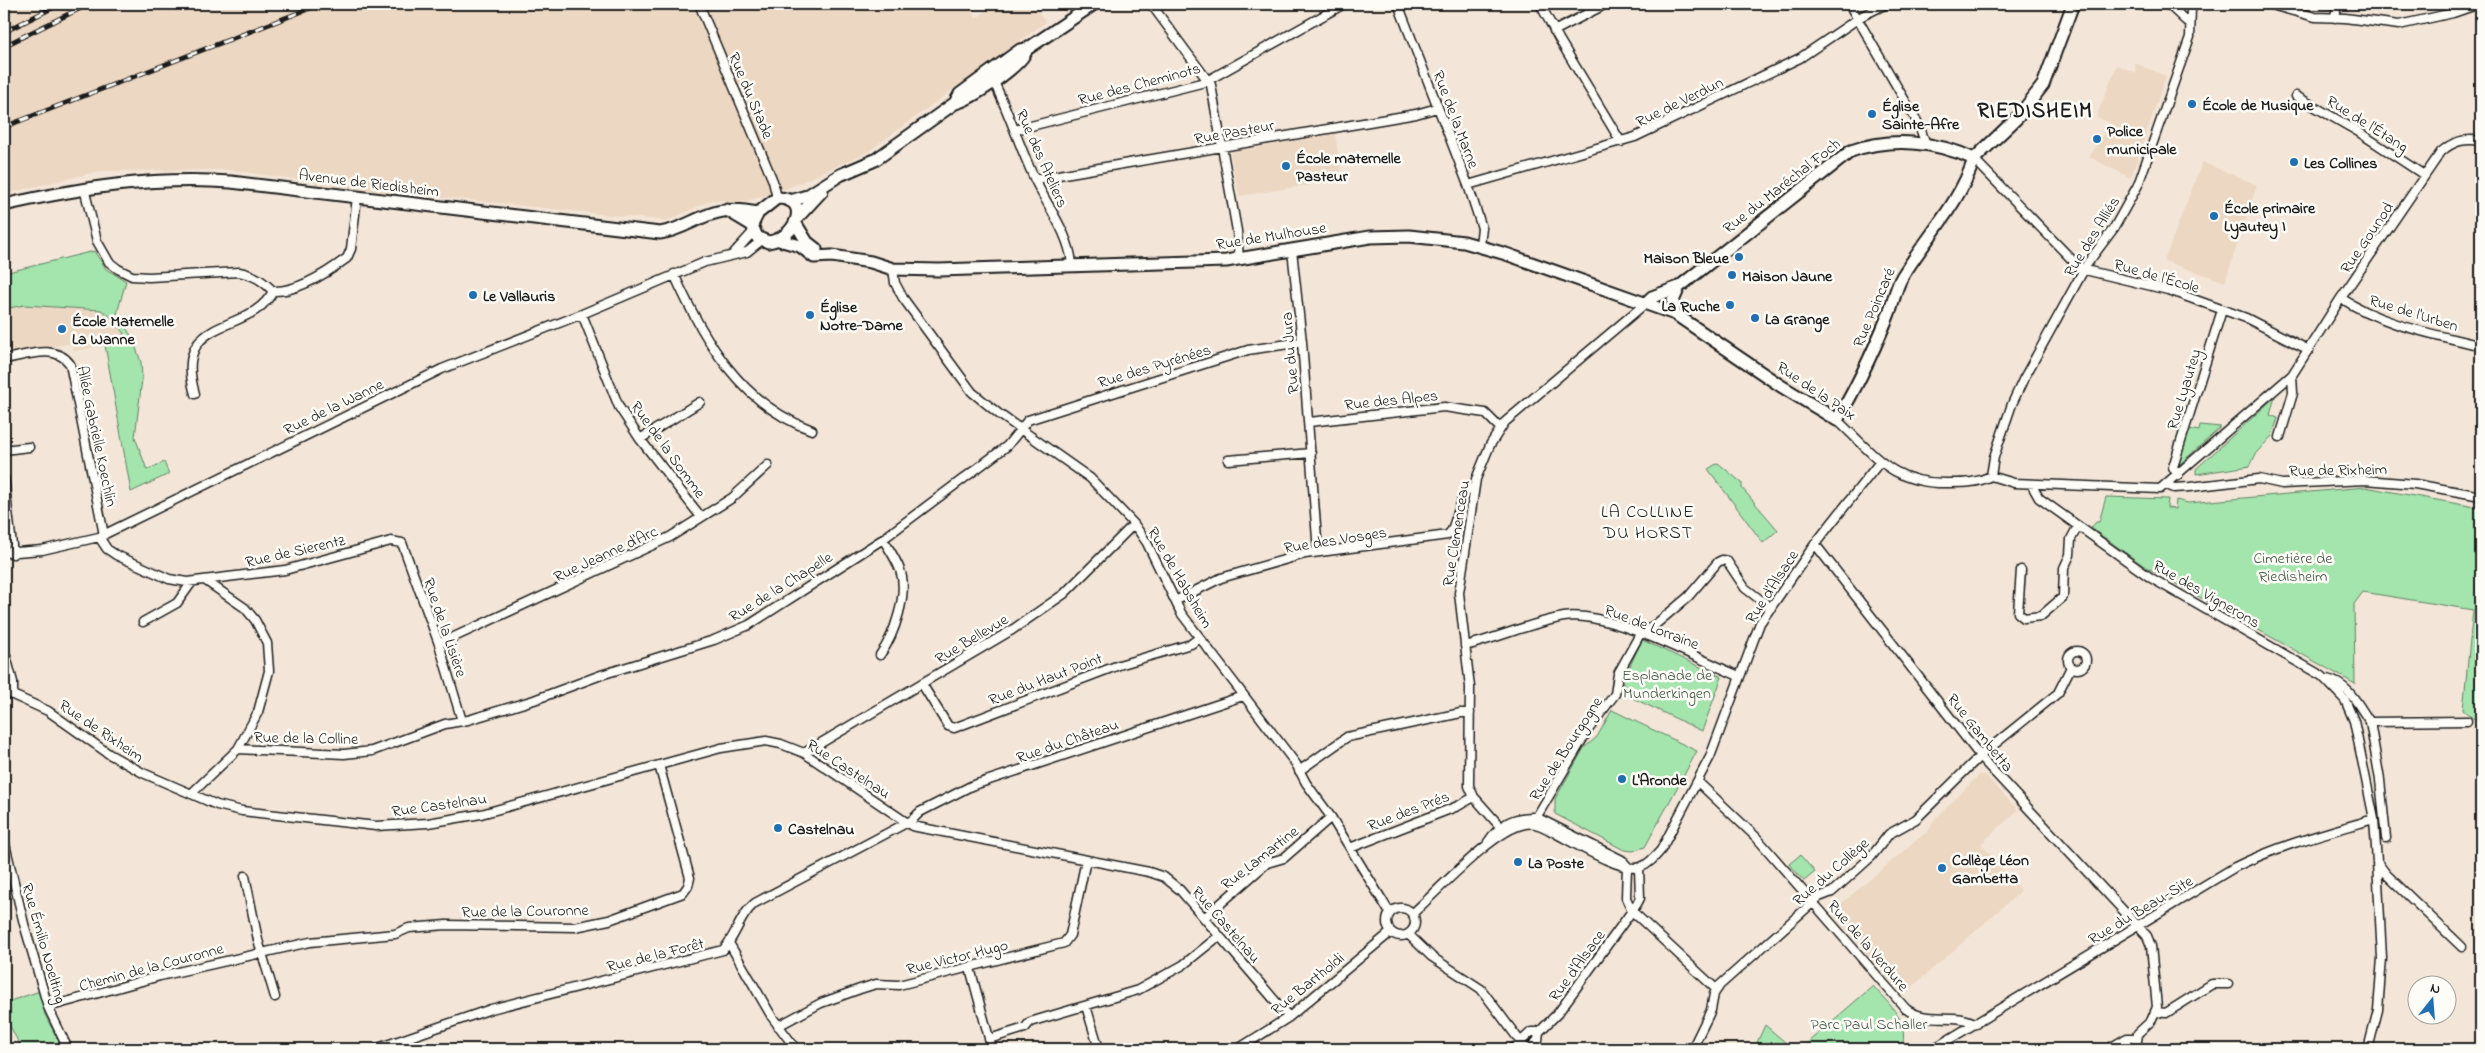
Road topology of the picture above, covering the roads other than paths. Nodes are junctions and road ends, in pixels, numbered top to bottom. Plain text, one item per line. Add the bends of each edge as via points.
1 (699, 4) edge
2 (1094, 4) edge
3 (1151, 4) edge
4 (1344, 4) edge
5 (1398, 4) edge
6 (1540, 4) edge
7 (1606, 4) edge
8 (1849, 4) edge
9 (1886, 4) edge
10 (2073, 4) edge
11 (2168, 4) edge
12 (2268, 4) edge
13 (2337, 4) edge
14 (2479, 4) edge
15 (2190, 5) edge
16 (2335, 18) junction
17 (1858, 19) junction
18 (2190, 22) junction
19 (1554, 31) junction
20 (1027, 49) junction
21 (1001, 65) junction
22 (1208, 80) junction
23 (993, 81) junction
24 (2296, 96) dead end
25 (955, 103) junction
26 (1437, 108) junction
27 (1015, 130) junction
28 (2481, 141) edge
29 (1621, 142) junction
30 (1926, 144) junction
31 (1223, 147) junction
32 (1974, 159) junction
33 (2424, 175) junction
34 (1035, 179) junction
35 (1468, 185) junction
36 (825, 186) junction
37 (84, 188) junction
38 (357, 197) junction
39 (777, 198) junction
40 (790, 201) junction
41 (4, 205) edge
42 (727, 210) junction
43 (758, 212) junction
44 (797, 221) junction
45 (753, 228) junction
46 (762, 240) junction
47 (779, 240) junction
48 (1480, 245) junction
49 (1292, 250) junction
50 (733, 254) junction
51 (832, 256) junction
52 (1240, 260) junction
53 (1072, 266) junction
54 (893, 269) junction
55 (2084, 270) junction
56 (674, 274) junction
57 (1679, 287) junction
58 (273, 291) junction
59 (2341, 298) junction
60 (1646, 303) junction
61 (2222, 310) junction
62 (582, 314) junction
63 (1675, 314) junction
64 (1302, 342) junction
65 (2481, 346) edge
66 (2309, 350) junction
67 (4, 360) edge
68 (2292, 375) junction
69 (195, 394) dead end
70 (700, 402) dead end
71 (1837, 420) junction
72 (1309, 422) junction
73 (1020, 428) junction
74 (1500, 428) junction
75 (812, 430) dead end
76 (2280, 438) dead end
77 (640, 439) junction
78 (29, 447) dead end
79 (4, 450) edge
80 (1311, 453) junction
81 (1228, 460) dead end
82 (1880, 463) junction
83 (768, 466) dead end
84 (1991, 476) junction
85 (2178, 476) junction
86 (4, 477) edge
87 (2031, 484) junction
88 (2167, 484) junction
89 (1474, 487) junction
90 (2481, 496) edge
91 (701, 516) junction
92 (1134, 524) junction
93 (2078, 526) junction
94 (102, 536) junction
95 (883, 539) junction
96 (402, 543) joint
97 (1815, 544) junction
98 (1318, 552) junction
99 (4, 553) edge
100 (14, 554) junction
101 (2021, 570) dead end
102 (206, 581) junction
103 (192, 582) junction
104 (1174, 601) junction
105 (1772, 608) junction
106 (143, 622) dead end
107 (1656, 624) junction
108 (1640, 634) junction
109 (1199, 638) junction
110 (1657, 641) junction
111 (439, 644) junction
112 (1465, 646) junction
113 (4, 649) edge
114 (880, 655) dead end
115 (2071, 667) dead end
116 (1739, 676) junction
117 (2325, 678) junction
118 (922, 684) junction
119 (4, 692) edge
120 (13, 694) junction
121 (1243, 696) junction
122 (1470, 713) junction
123 (462, 721) junction
124 (2467, 721) dead end
125 (2370, 722) junction
126 (238, 749) junction
127 (804, 753) junction
128 (1980, 756) junction
129 (659, 765) junction
130 (1299, 771) junction
131 (1698, 782) junction
132 (191, 794) junction
133 (1474, 797) junction
134 (242, 811) joint
135 (1331, 817) junction
136 (2374, 819) junction
137 (1535, 820) junction
138 (906, 823) junction
139 (1503, 829) junction
140 (2386, 838) dead end
141 (4, 845) edge
142 (1350, 848) junction
143 (1086, 860) junction
144 (2377, 862) junction
145 (1627, 866) junction
146 (1639, 868) junction
147 (245, 876) dead end
148 (1813, 902) junction
149 (1632, 911) junction
150 (1390, 913) junction
151 (1412, 914) junction
152 (1204, 918) junction
153 (2138, 926) junction
154 (1391, 932) junction
155 (1408, 934) junction
156 (1219, 936) junction
157 (729, 943) junction
158 (2462, 947) dead end
159 (261, 952) junction
160 (970, 968) junction
161 (2228, 984) dead end
162 (1716, 989) junction
163 (275, 997) dead end
164 (1086, 1006) junction
165 (48, 1007) junction
166 (2156, 1012) junction
167 (1289, 1017) junction
168 (1976, 1024) junction
169 (778, 1026) junction
170 (1539, 1032) junction
171 (2136, 1038) junction
172 (989, 1039) junction
173 (1520, 1042) junction
174 (68, 1049) edge
175 (375, 1049) edge
176 (796, 1049) edge
177 (992, 1049) edge
178 (1099, 1049) edge
179 (1238, 1049) edge
180 (1513, 1049) edge
181 (1527, 1049) edge
182 (1692, 1049) edge
183 (1933, 1049) edge
184 (2108, 1049) edge
185 (2136, 1049) edge
186 (2368, 1049) edge

1 - 39 street, Rue du Stade
2 - 20 street
3 - 22 street
4 - 22 street, Rue des Cheminots
5 - 26 street, Rue de la Marne
6 - 19 street
7 - 19 street
8 - 17 street
9 - 17 street, Rue de Verdun
10 - 32 street via 2043,85 2018,117
11 - 18 street
12 - 16 street via 2315,17
13 - 16 street
14 - 16 street via 2399,25
15 - 18 street, Rue des Alliés
17 - 29 street, Rue de Verdun via 1800,58
17 - 30 street via 1918,123
18 - 55 street, Rue des Alliés via 2190,37 2138,184 2114,228
19 - 29 street
20 - 21 street via 1020,50
20 - 23 street via 1025,55
21 - 23 street
21 - 25 street via 960,94
22 - 27 street, Rue des Cheminots
22 - 31 street
23 - 25 street via 964,101
23 - 27 street, Rue des Ateliers
24 - 33 street, Rue de l'Étang
25 - 36 street via 875,160 840,175
26 - 31 street, Rue Pasteur
26 - 35 street, Rue de la Marne
27 - 34 street, Rue des Ateliers
28 - 33 street, Rue Gounod via 2470,139 2450,144 2440,152
29 - 35 street, Rue de Verdun
30 - 32 street, Rue du Maréchal Foch
30 - 57 street, Rue du Maréchal Foch via 1877,145 1858,148 1841,156
31 - 34 street, Rue Pasteur
31 - 52 street
32 - 55 street
32 - 71 street, Rue Poincaré via 1968,177 1902,277 1858,383
33 - 59 street, Rue Gounod
34 - 53 street, Rue des Ateliers via 1069,251
35 - 48 street, Rue de la Marne via 1482,228
36 - 40 street
36 - 44 street
37 - 38 street, Avenue de Riedisheim via 115,183 192,180
37 - 41 street, Avenue de Riedisheim
37 - 58 street via 97,241 109,262 118,269 132,276 149,277 239,272 263,280
38 - 42 street, Avenue de Riedisheim via 660,233 678,230 712,213
38 - 58 street via 351,249 346,258 296,288
39 - 40 street
39 - 43 street
40 - 44 street via 796,208
42 - 43 street, Avenue de Riedisheim
42 - 45 street
43 - 45 street
44 - 47 street
44 - 51 street, Rue de Mulhouse via 807,242
45 - 46 street
45 - 50 street
46 - 47 street
46 - 50 street via 747,252
47 - 51 street, Rue de Mulhouse via 800,246 814,257
48 - 49 street, Rue de Mulhouse via 1389,236
48 - 60 street, Rue de Mulhouse
49 - 52 street, Rue de Mulhouse
49 - 64 street, Rue du Jura
50 - 56 street, Rue de la Wanne
51 - 54 street, Rue de Mulhouse
52 - 53 street, Rue de Mulhouse
53 - 54 street, Rue de Mulhouse
54 - 73 street, Rue de Habsheim via 897,289 954,370 982,402
55 - 61 street, Rue de l'École via 2168,290
55 - 84 street, Rue des Alliés via 2012,404
56 - 62 street, Rue de la Wanne
56 - 75 street via 712,349 767,406 790,422
57 - 60 street, Rue du Maréchal Foch via 1652,297
57 - 63 street via 1673,301
58 - 69 street via 269,300 260,307 198,342 190,370
59 - 65 street, Rue de l'Urben via 2355,308 2389,320
59 - 66 street, Rue Gounod
60 - 63 street, Rue de la Paix
60 - 74 street, Rue Clemenceau
61 - 66 street, Rue de l'École via 2246,318
61 - 85 street, Rue Lyautey via 2173,467
62 - 77 street, Rue de la Somme via 620,407
62 - 94 street, Rue de la Wanne via 434,373
63 - 71 street, Rue de la Paix
64 - 72 street, Rue du Jura
64 - 73 street, Rue des Pyrénées via 1239,353 1038,415
66 - 68 street, Rue Gounod
67 - 94 street, Allée Gabrielle Koechlin via 53,352 70,364
68 - 76 street via 2293,392
68 - 85 street, Rue Gounod
70 - 77 street
71 - 82 street, Rue de la Paix
72 - 74 street, Rue des Alpes via 1444,407 1486,413
72 - 80 street, Rue du Jura
73 - 92 street, Rue de Habsheim via 1090,478
73 - 95 street, Rue de la Chapelle via 1000,451
74 - 89 street, Rue Clemenceau via 1486,452
77 - 91 street, Rue de la Somme
78 - 79 street
80 - 81 street
80 - 98 street, Rue du Jura
82 - 84 street, Rue de la Paix via 1928,484 1975,483
82 - 97 street, Rue d'Alsace
83 - 91 street, Rue Jeanne d'Arc via 732,498
84 - 87 street
85 - 88 street, Rue Gounod
86 - 100 street
87 - 88 street via 2160,489
87 - 93 street via 2039,498
88 - 90 street, Rue de Rixheim via 2174,488 2190,487 2259,478 2282,484 2366,480 2415,484
89 - 98 street, Rue des Vosges via 1465,491 1448,535
89 - 112 street, Rue Clemenceau via 1459,593
91 - 111 street, Rue Jeanne d'Arc via 670,538
92 - 104 street, Rue de Habsheim via 1154,556
92 - 118 street, Rue Bellevue via 1064,594 1012,630
93 - 101 street via 2071,539 2070,554 2064,568 2063,597 2041,616 2024,618 2018,613
93 - 117 street, Rue des Vignerons via 2151,578
94 - 100 street, Rue de la Wanne
94 - 103 street, Rue de Sierentz via 107,549 116,555 169,579
95 - 114 street via 902,579 899,614 891,640
95 - 123 street, Rue de la Chapelle via 749,625 714,640
96 - 102 street, Rue de Sierentz via 391,541 285,570
96 - 111 street, Rue de la Lisière
97 - 105 street, Rue d'Alsace
97 - 128 street, Rue Gambetta
98 - 104 street, Rue des Vosges via 1221,578
99 - 100 street, Rue de la Wanne
102 - 103 street, Rue de Sierentz
102 - 126 street via 250,613 267,643 269,671 265,692 252,726
103 - 106 street via 177,603
104 - 109 street, Rue de Habsheim
105 - 107 street, Rue de Bourgogne via 1745,588 1732,564 1722,560 1688,597
105 - 116 street, Rue d'Alsace via 1755,633
107 - 108 street, Rue de Bourgogne
107 - 110 street
108 - 110 street, Rue de Lorraine
108 - 112 street, Rue de Lorraine via 1596,618 1563,618
108 - 137 street, Rue de Bourgogne via 1618,674 1615,694 1588,730
109 - 118 street, Rue du Haut Point via 1191,644 1114,667 954,728 948,726
109 - 121 street, Rue de Habsheim
110 - 116 street, Rue de Lorraine
111 - 123 street, Rue de la Lisière
112 - 122 street, Rue Clemenceau
113 - 120 street
115 - 128 street, Rue du Collège via 2058,693
116 - 131 street, Rue d'Alsace
117 - 125 street, Rue des Vignerons via 2342,684
117 - 136 street, Rue des Vignerons via 2346,700 2354,721
118 - 127 street, Rue Bellevue
119 - 120 street, Rue de Rixheim
120 - 132 street, Rue de Rixheim via 48,710 123,763
121 - 130 street, Rue de Habsheim
121 - 138 street, Rue du Château via 971,786 920,812
122 - 130 street via 1347,737
122 - 133 street, Rue Clemenceau via 1468,774
123 - 126 street, Rue de la Colline via 445,724 372,751 344,754
124 - 125 street
125 - 140 street, Rue des Vignerons
126 - 132 street, Rue de la Colline
127 - 129 street, Rue Castelnau via 766,741 722,748
127 - 138 street, Rue Castelnau
128 - 148 street, Rue du Collège via 1916,819 1889,834 1871,856 1832,892
128 - 153 street, Rue Gambetta
129 - 134 street, Rue Castelnau via 481,814 428,823 376,826
129 - 159 street, Rue de la Couronne via 690,878 683,893 592,925 409,928 395,934 310,942
130 - 135 street, Rue de Habsheim
131 - 146 street, Rue d'Alsace via 1661,850 1654,859
131 - 148 street, Rue de la Verdure via 1756,837
132 - 134 street, Rue de Rixheim
133 - 139 street, Rue Clemenceau
133 - 142 street, Rue des Prés
135 - 142 street, Rue de Habsheim
135 - 152 street, Rue Lamartine via 1284,858 1267,864
136 - 144 street, Rue des Vignerons
136 - 153 street, Rue du Beau-Site via 2265,853 2235,867
137 - 139 street via 1515,819
137 - 145 street via 1622,860
138 - 143 street, Rue Castelnau via 920,829
138 - 157 street via 755,902 742,915
139 - 151 street
141 - 165 street, Rue Émilio Noelting
142 - 150 street, Rue de Habsheim
143 - 152 street, Rue Castelnau via 1164,877
143 - 160 street, Rue Victor Hugo via 1070,935 1064,943
144 - 158 street
144 - 186 street, Rue des Vignerons via 2382,958 2378,1010
145 - 146 street
145 - 149 street via 1626,898
146 - 149 street, Rue d'Alsace via 1640,898
147 - 159 street
148 - 162 street, Rue du Collège
148 - 168 street, Rue de la Verdure via 1912,1013 1927,1018 1968,1019
149 - 162 street
149 - 170 street, Rue d'Alsace via 1558,1013
150 - 151 street via 1403,908
150 - 154 street via 1387,924
151 - 155 street via 1414,927
152 - 156 street, Rue Castelnau
153 - 166 street, Rue Gambetta via 2147,936 2150,946
153 - 168 street, Rue du Beau-Site
154 - 155 street via 1399,936
154 - 167 street, Rue Bartholdi
155 - 173 street via 1432,957 1481,989
156 - 164 street via 1184,965 1157,981
156 - 167 street, Rue Castelnau
157 - 169 street
157 - 175 street, Rue de la Forêt via 715,953 491,1009
159 - 163 street
159 - 165 street, Chemin de la Couronne
160 - 169 street, Rue Victor Hugo via 899,985 876,984 821,1003
160 - 172 street
161 - 166 street via 2212,984 2166,1013
162 - 182 street via 1711,1010
164 - 172 street via 1030,1022 1025,1028
164 - 178 street
165 - 174 street, Rue Émilio Noelting
166 - 171 street via 2151,1021 2140,1028
167 - 179 street, Rue Bartholdi
168 - 183 street, Rue du Beau-Site
169 - 176 street
170 - 173 street, Rue d'Alsace via 1531,1032
170 - 181 street, Rue d'Alsace via 1538,1040
171 - 184 street via 2127,1038
171 - 185 street
172 - 177 street
173 - 180 street, Rue d'Alsace
173 - 181 street

